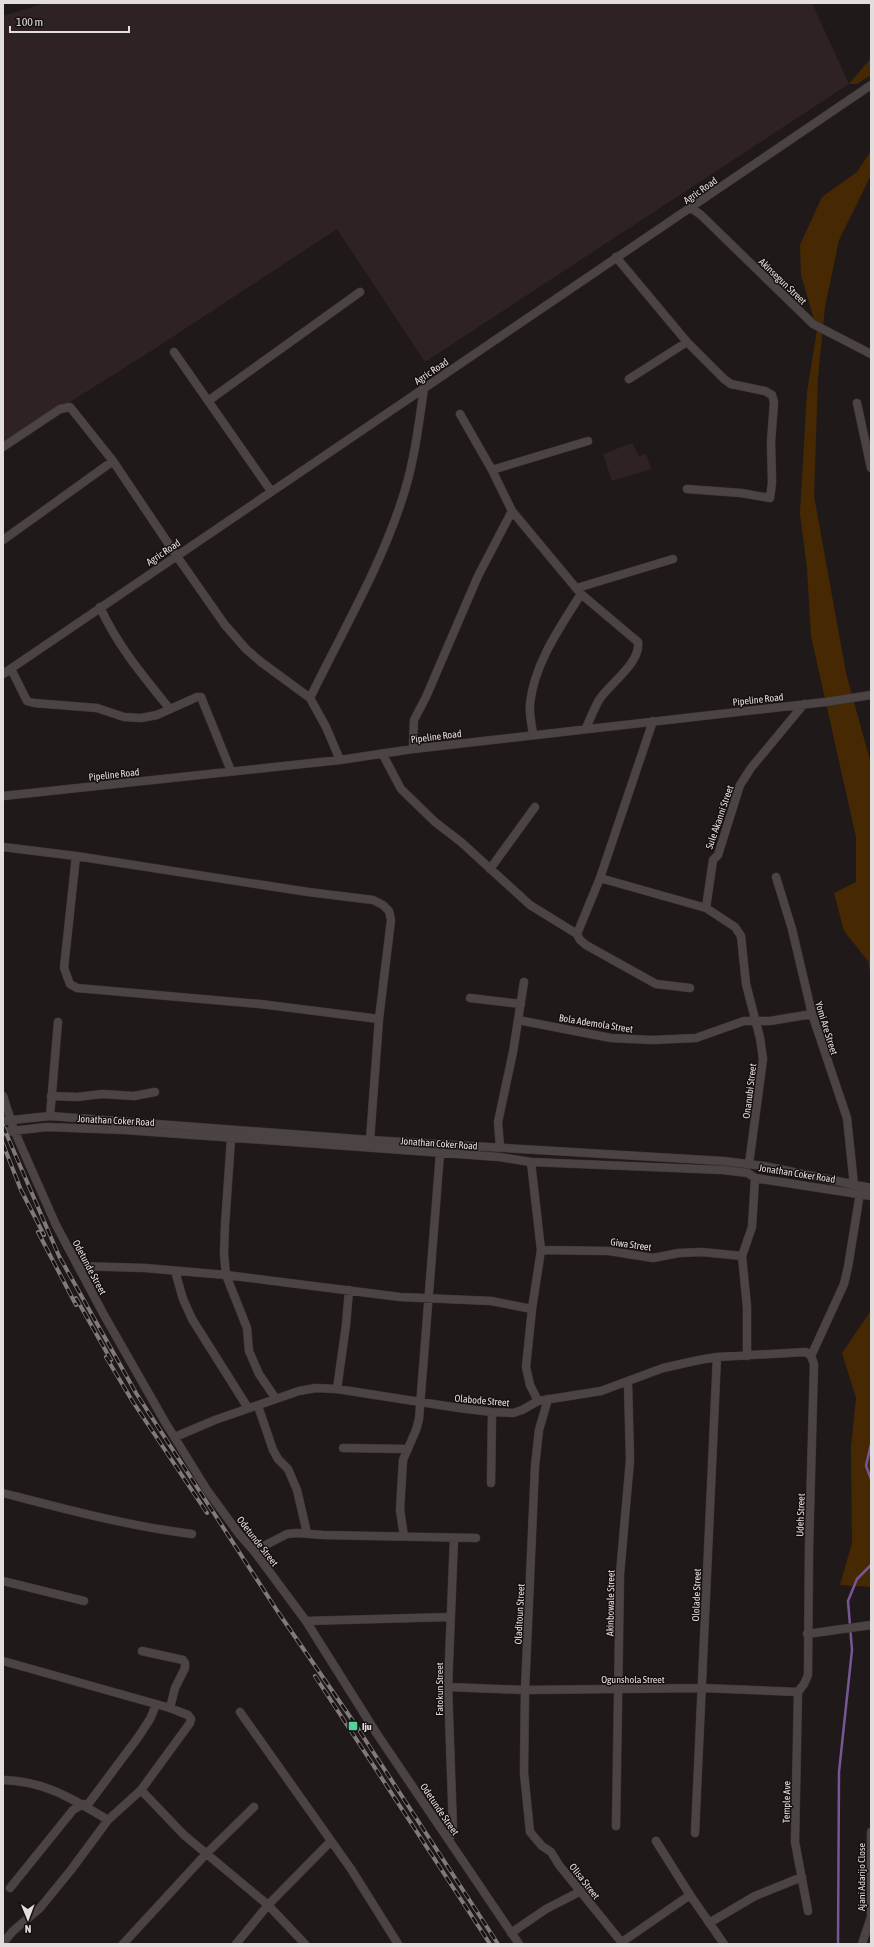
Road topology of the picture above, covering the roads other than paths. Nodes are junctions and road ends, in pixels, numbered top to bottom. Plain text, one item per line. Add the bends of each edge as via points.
1 (871, 85) edge
2 (691, 208) junction
3 (616, 257) junction
4 (360, 292) dead end
5 (687, 342) junction
6 (174, 352) dead end
7 (871, 354) edge
8 (629, 379) dead end
9 (424, 388) junction
10 (208, 401) junction
11 (857, 403) dead end
12 (460, 414) dead end
13 (588, 441) dead end
14 (3, 447) edge
15 (114, 461) junction
16 (871, 468) edge
17 (492, 470) junction
18 (687, 489) dead end
19 (271, 492) junction
20 (512, 511) junction
21 (3, 540) edge
22 (176, 555) junction
23 (673, 559) dead end
24 (579, 591) junction
25 (100, 607) junction
26 (11, 669) junction
27 (3, 674) edge
28 (871, 695) edge
29 (310, 698) junction
30 (804, 704) junction
31 (169, 708) junction
32 (653, 721) junction
33 (586, 728) junction
34 (533, 735) junction
35 (413, 748) junction
36 (382, 755) junction
37 (340, 760) junction
38 (231, 771) junction
39 (3, 796) edge
40 (535, 806) dead end
41 (3, 847) edge
42 (76, 856) junction
43 (490, 869) junction
44 (776, 877) dead end
45 (600, 878) junction
46 (706, 908) junction
47 (577, 934) junction
48 (524, 982) dead end
49 (690, 988) dead end
50 (470, 998) dead end
51 (520, 1004) junction
52 (812, 1014) junction
53 (379, 1019) junction
54 (518, 1020) junction
55 (755, 1021) junction
56 (58, 1022) dead end
57 (156, 1092) dead end
58 (3, 1096) edge
59 (52, 1096) junction
60 (50, 1116) junction
61 (12, 1119) junction
62 (3, 1121) edge
63 (14, 1130) junction
64 (3, 1132) edge
65 (232, 1138) junction
66 (370, 1140) junction
67 (500, 1147) junction
68 (440, 1153) junction
69 (531, 1162) junction
70 (749, 1164) junction
71 (755, 1178) junction
72 (854, 1185) junction
73 (871, 1188) edge
74 (860, 1193) junction
75 (871, 1196) edge
76 (541, 1250) junction
77 (742, 1256) junction
78 (78, 1266) junction
79 (175, 1271) junction
80 (226, 1275) junction
81 (349, 1290) junction
82 (429, 1298) junction
83 (532, 1309) junction
84 (747, 1356) junction
85 (811, 1356) junction
86 (717, 1357) junction
87 (628, 1382) junction
88 (337, 1389) junction
89 (276, 1399) junction
90 (548, 1399) junction
91 (538, 1401) junction
92 (420, 1403) junction
93 (258, 1406) junction
94 (248, 1408) junction
95 (492, 1412) junction
96 (175, 1438) junction
97 (343, 1448) dead end
98 (408, 1449) junction
99 (491, 1483) dead end
100 (3, 1493) edge
101 (307, 1533) junction
102 (192, 1534) dead end
103 (404, 1536) junction
104 (454, 1538) junction
105 (476, 1538) dead end
106 (254, 1550) junction
107 (3, 1581) edge
108 (84, 1601) dead end
109 (450, 1617) junction
110 (306, 1622) junction
111 (871, 1625) edge
112 (807, 1634) junction
113 (142, 1651) dead end
114 (3, 1661) edge
115 (448, 1688) junction
116 (619, 1688) junction
117 (702, 1688) junction
118 (525, 1690) junction
119 (798, 1692) junction
120 (156, 1704) junction
121 (170, 1708) junction
122 (240, 1712) dead end
123 (3, 1780) edge
124 (141, 1790) junction
125 (85, 1806) junction
126 (254, 1807) dead end
127 (108, 1820) junction
128 (616, 1826) dead end
129 (530, 1832) joint
130 (871, 1832) edge
131 (695, 1833) dead end
132 (449, 1840) junction
133 (331, 1841) junction
134 (656, 1841) dead end
135 (206, 1854) junction
136 (802, 1877) junction
137 (10, 1888) dead end
138 (581, 1891) junction
139 (690, 1895) junction
140 (268, 1905) junction
141 (808, 1911) dead end
142 (709, 1923) junction
143 (870, 1924) edge
144 (511, 1932) junction
145 (3, 1943) edge
146 (622, 1943) edge
147 (123, 1944) edge
148 (236, 1944) edge
149 (305, 1944) edge
150 (398, 1944) edge
151 (520, 1944) edge
152 (724, 1944) edge
153 (862, 1944) edge

1 - 2 street, Agric Road
2 - 3 street, Agric Road
2 - 7 street, Akinsegun Street via 813,324
3 - 5 street
3 - 9 street, Agric Road
4 - 10 street
5 - 8 street
5 - 18 street via 731,384 765,391 772,395 774,402 770,498
6 - 10 street
9 - 19 street, Agric Road
9 - 29 street via 409,475 392,529 362,597
10 - 19 street
11 - 16 street
12 - 17 street
13 - 17 street
14 - 15 street via 65,407 70,408
15 - 21 street
15 - 22 street
17 - 20 street
19 - 22 street, Agric Road
20 - 24 street
20 - 35 street via 478,576 426,698 414,720
22 - 25 street, Agric Road
22 - 29 street via 225,625 246,649
23 - 24 street
24 - 33 street via 638,642 639,648 621,677 598,701
24 - 34 street via 534,681 530,706
25 - 26 street, Agric Road
25 - 31 street via 127,655
26 - 27 street, Agric Road
26 - 31 street via 27,701 34,703 97,708 124,717 141,718
28 - 30 street, Pipeline Road
29 - 37 street
30 - 32 street, Pipeline Road
30 - 46 street, Sule Akanni Street via 740,785 718,855 713,860
31 - 38 street via 201,697
32 - 33 street, Pipeline Road
32 - 45 street
33 - 34 street, Pipeline Road
34 - 35 street, Pipeline Road
35 - 36 street, Pipeline Road
36 - 37 street, Pipeline Road
36 - 43 street via 401,789
37 - 38 street, Pipeline Road
38 - 39 street, Pipeline Road
40 - 43 street
41 - 42 street
42 - 53 street via 373,900 384,905 391,920
42 - 53 street via 64,968 70,984 77,988 260,1004
43 - 47 street via 538,912
44 - 52 street, Yomi Are Street via 792,929
45 - 46 street, Onanubi Street
45 - 47 street
46 - 55 street, Onanubi Street via 735,927 741,936 746,984
47 - 49 street via 586,945 656,984
48 - 51 street
50 - 51 street
51 - 54 street
52 - 55 street, Bola Ademola Street
52 - 72 street, Yomi Are Street via 847,1118
53 - 66 street
54 - 55 street, Bola Ademola Street via 611,1038 652,1040 696,1038 744,1021
54 - 67 street via 498,1122
55 - 70 street, Onanubi Street via 763,1059
56 - 59 street
57 - 59 street via 134,1096
58 - 61 street, Odetunde Street
59 - 60 street
60 - 61 street, Jonathan Coker Road
60 - 66 street, Jonathan Coker Road
61 - 62 street, Jonathan Coker Road
61 - 63 street, Odetunde Street
63 - 64 street, Jonathan Coker Road
63 - 65 street, Jonathan Coker Road via 47,1127
63 - 78 street, Odetunde Street via 40,1191
65 - 68 street, Jonathan Coker Road
65 - 80 street via 225,1225
66 - 67 street, Jonathan Coker Road
67 - 70 street, Jonathan Coker Road
68 - 69 street, Jonathan Coker Road
68 - 82 street
69 - 71 street, Jonathan Coker Road via 723,1170 748,1173
69 - 76 street
70 - 72 street, Jonathan Coker Road
71 - 74 street, Jonathan Coker Road
71 - 77 street via 752,1228
72 - 73 street, Jonathan Coker Road
74 - 75 street, Jonathan Coker Road
74 - 85 street via 844,1284
76 - 77 street, Giwa Street via 609,1251 653,1258 702,1252
76 - 83 street
77 - 84 street via 747,1307
78 - 79 street
78 - 96 street, Odetunde Street
79 - 80 street
79 - 94 street via 192,1319
80 - 81 street
80 - 89 street via 247,1328 249,1351 259,1374
81 - 82 street
81 - 88 street
82 - 83 street via 490,1301
82 - 92 street
83 - 91 street via 526,1366 530,1385
84 - 85 street, Olabode Street via 806,1352
84 - 86 street, Olabode Street
85 - 112 street, Udeh Street via 814,1364
86 - 87 street, Olabode Street via 663,1368
86 - 117 street, Ololade Street
87 - 90 street, Olabode Street via 601,1391
87 - 116 street, Akinbowale Street via 630,1460 620,1574
88 - 89 street, Olabode Street via 316,1388
88 - 92 street, Olabode Street
89 - 93 street, Olabode Street
90 - 91 street, Olabode Street
90 - 118 street, Oladitoun Street via 539,1430 535,1466
91 - 95 street, Olabode Street via 522,1410
92 - 95 street, Olabode Street
92 - 98 street via 416,1430
93 - 94 street, Olabode Street
93 - 101 street via 273,1450 288,1469 297,1490
94 - 96 street, Olabode Street
95 - 99 street
96 - 106 street, Odetunde Street via 207,1490
97 - 98 street
98 - 103 street via 403,1460 400,1510
100 - 102 street via 81,1513
101 - 103 street
101 - 106 street via 287,1534
103 - 104 street
104 - 105 street
104 - 109 street, Fatokun Street
106 - 110 street, Odetunde Street
107 - 108 street
109 - 110 street
109 - 115 street, Fatokun Street
110 - 132 street, Odetunde Street via 377,1734
111 - 112 street
112 - 119 street, Udeh Street via 808,1675
113 - 121 street via 183,1660 185,1663
114 - 120 street
115 - 118 street, Ogunshola Street
115 - 132 street, Fatokun Street via 453,1829
116 - 117 street, Ogunshola Street
116 - 118 street, Ogunshola Street
116 - 128 street, Akinbowale Street
117 - 119 street, Ogunshola Street
117 - 131 street, Ololade Street
118 - 129 street, Oladitoun Street via 524,1773
119 - 136 street, Temple Ave via 795,1842
120 - 121 street
120 - 125 street via 138,1736
121 - 124 street via 188,1715 190,1723
122 - 133 street
123 - 125 street via 43,1785
124 - 127 street
124 - 135 street
125 - 127 street
125 - 137 street via 73,1810
126 - 135 street
127 - 145 street via 40,1908
129 - 138 street, Olisa Street via 542,1846 552,1852 559,1865
130 - 143 street, Ajani Adarijo Close
132 - 144 street, Odetunde Street
133 - 140 street
133 - 150 street
134 - 139 street
135 - 140 street
135 - 147 street
136 - 141 street, Temple Ave
136 - 142 street via 755,1896
138 - 144 street via 546,1909
138 - 146 street, Olisa Street
139 - 142 street
139 - 146 street
140 - 148 street
140 - 149 street
142 - 152 street
143 - 153 street, Ajani Adarijo Close
144 - 151 street, Odetunde Street

